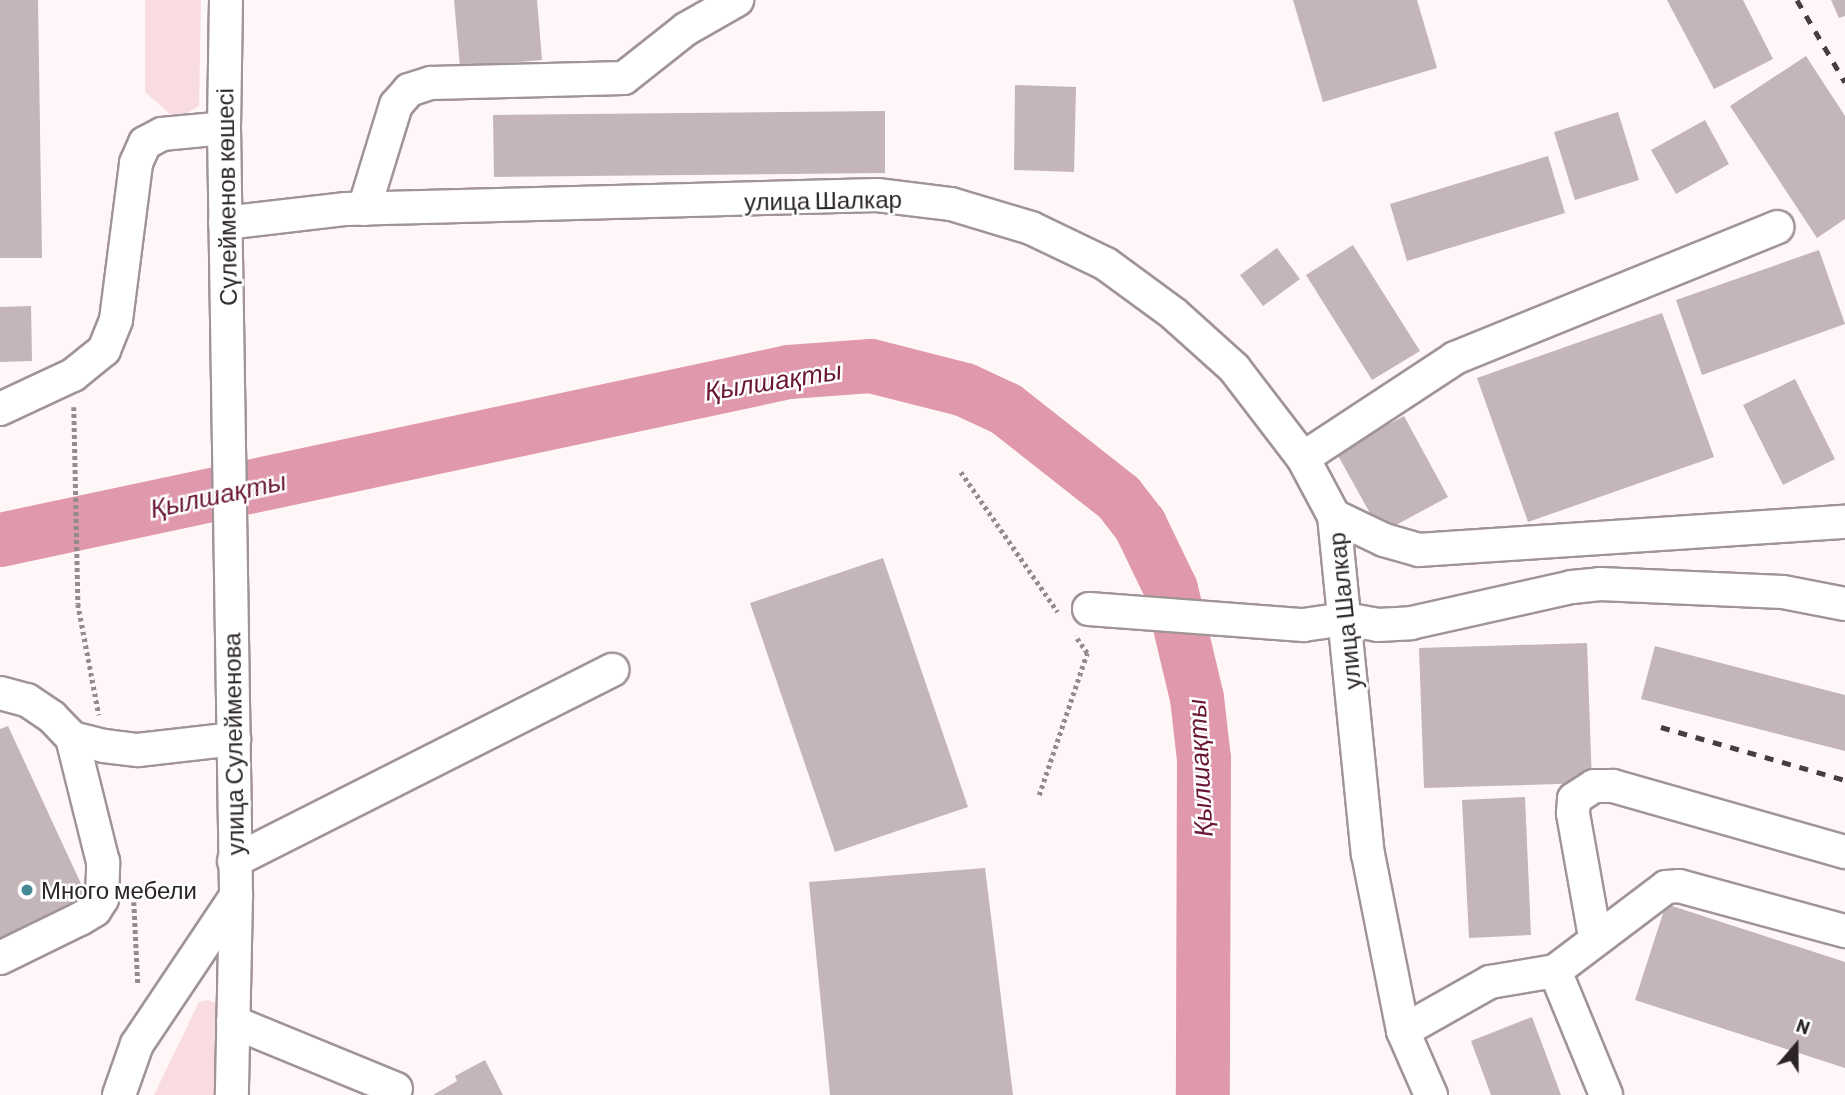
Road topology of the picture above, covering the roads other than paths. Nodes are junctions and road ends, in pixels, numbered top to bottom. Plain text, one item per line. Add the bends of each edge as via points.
1 (226, 0) edge
2 (737, 0) edge
3 (224, 128) junction
4 (364, 209) junction
5 (225, 223) junction
6 (1777, 227) dead end
7 (228, 394) joint
8 (0, 409) edge
9 (1303, 458) junction
10 (1334, 516) junction
11 (1845, 522) edge
12 (1845, 604) edge
13 (1073, 617) road end
14 (1345, 619) junction
15 (612, 670) dead end
16 (0, 693) edge
17 (72, 738) junction
18 (234, 739) junction
19 (1845, 852) edge
20 (234, 861) junction
21 (236, 897) junction
22 (1845, 932) edge
23 (1595, 937) junction
24 (0, 958) edge
25 (1555, 971) junction
26 (233, 1022) junction
27 (1403, 1031) junction
28 (396, 1089) dead end
29 (119, 1095) edge
30 (232, 1095) edge
31 (1431, 1095) edge
32 (1606, 1095) edge

1 - 3 street, Сүлейменов көшесі
2 - 4 street via 686,29 624,78 431,83 409,90 396,104
3 - 5 street, Сүлейменов көшесі
3 - 8 street via 162,134 145,143 136,163 116,320 104,350 73,375
4 - 5 street, улица Шалкар
4 - 9 street, улица Шалкар via 877,195 951,204 1031,229 1106,264 1174,314 1234,368
5 - 7 street, Сүлейменов көшесі
6 - 9 street via 1455,358
7 - 18 street, улица Сулейменова
9 - 10 street, улица Шалкар
10 - 11 street via 1384,540 1419,550
10 - 14 street, улица Шалкар
12 - 14 street via 1783,592 1600,584 1411,623 1378,625
13 - 14 street via 1303,625
14 - 27 street, улица Шалкар via 1368,853
15 - 20 street
16 - 17 street via 27,700
17 - 18 street via 138,750
17 - 24 street via 103,862 102,899 95,911
18 - 20 street, улица Сулейменова
19 - 23 street via 1613,786 1594,786 1574,799 1573,813
20 - 21 street, улица Сулейменова
21 - 26 street, улица Сулейменова
21 - 29 street via 137,1044
22 - 23 street via 1679,886 1654,892
23 - 25 street
25 - 27 street via 1490,982
25 - 32 street
26 - 28 street
26 - 30 street, улица Сулейменова
27 - 31 street, улица Шалкар

